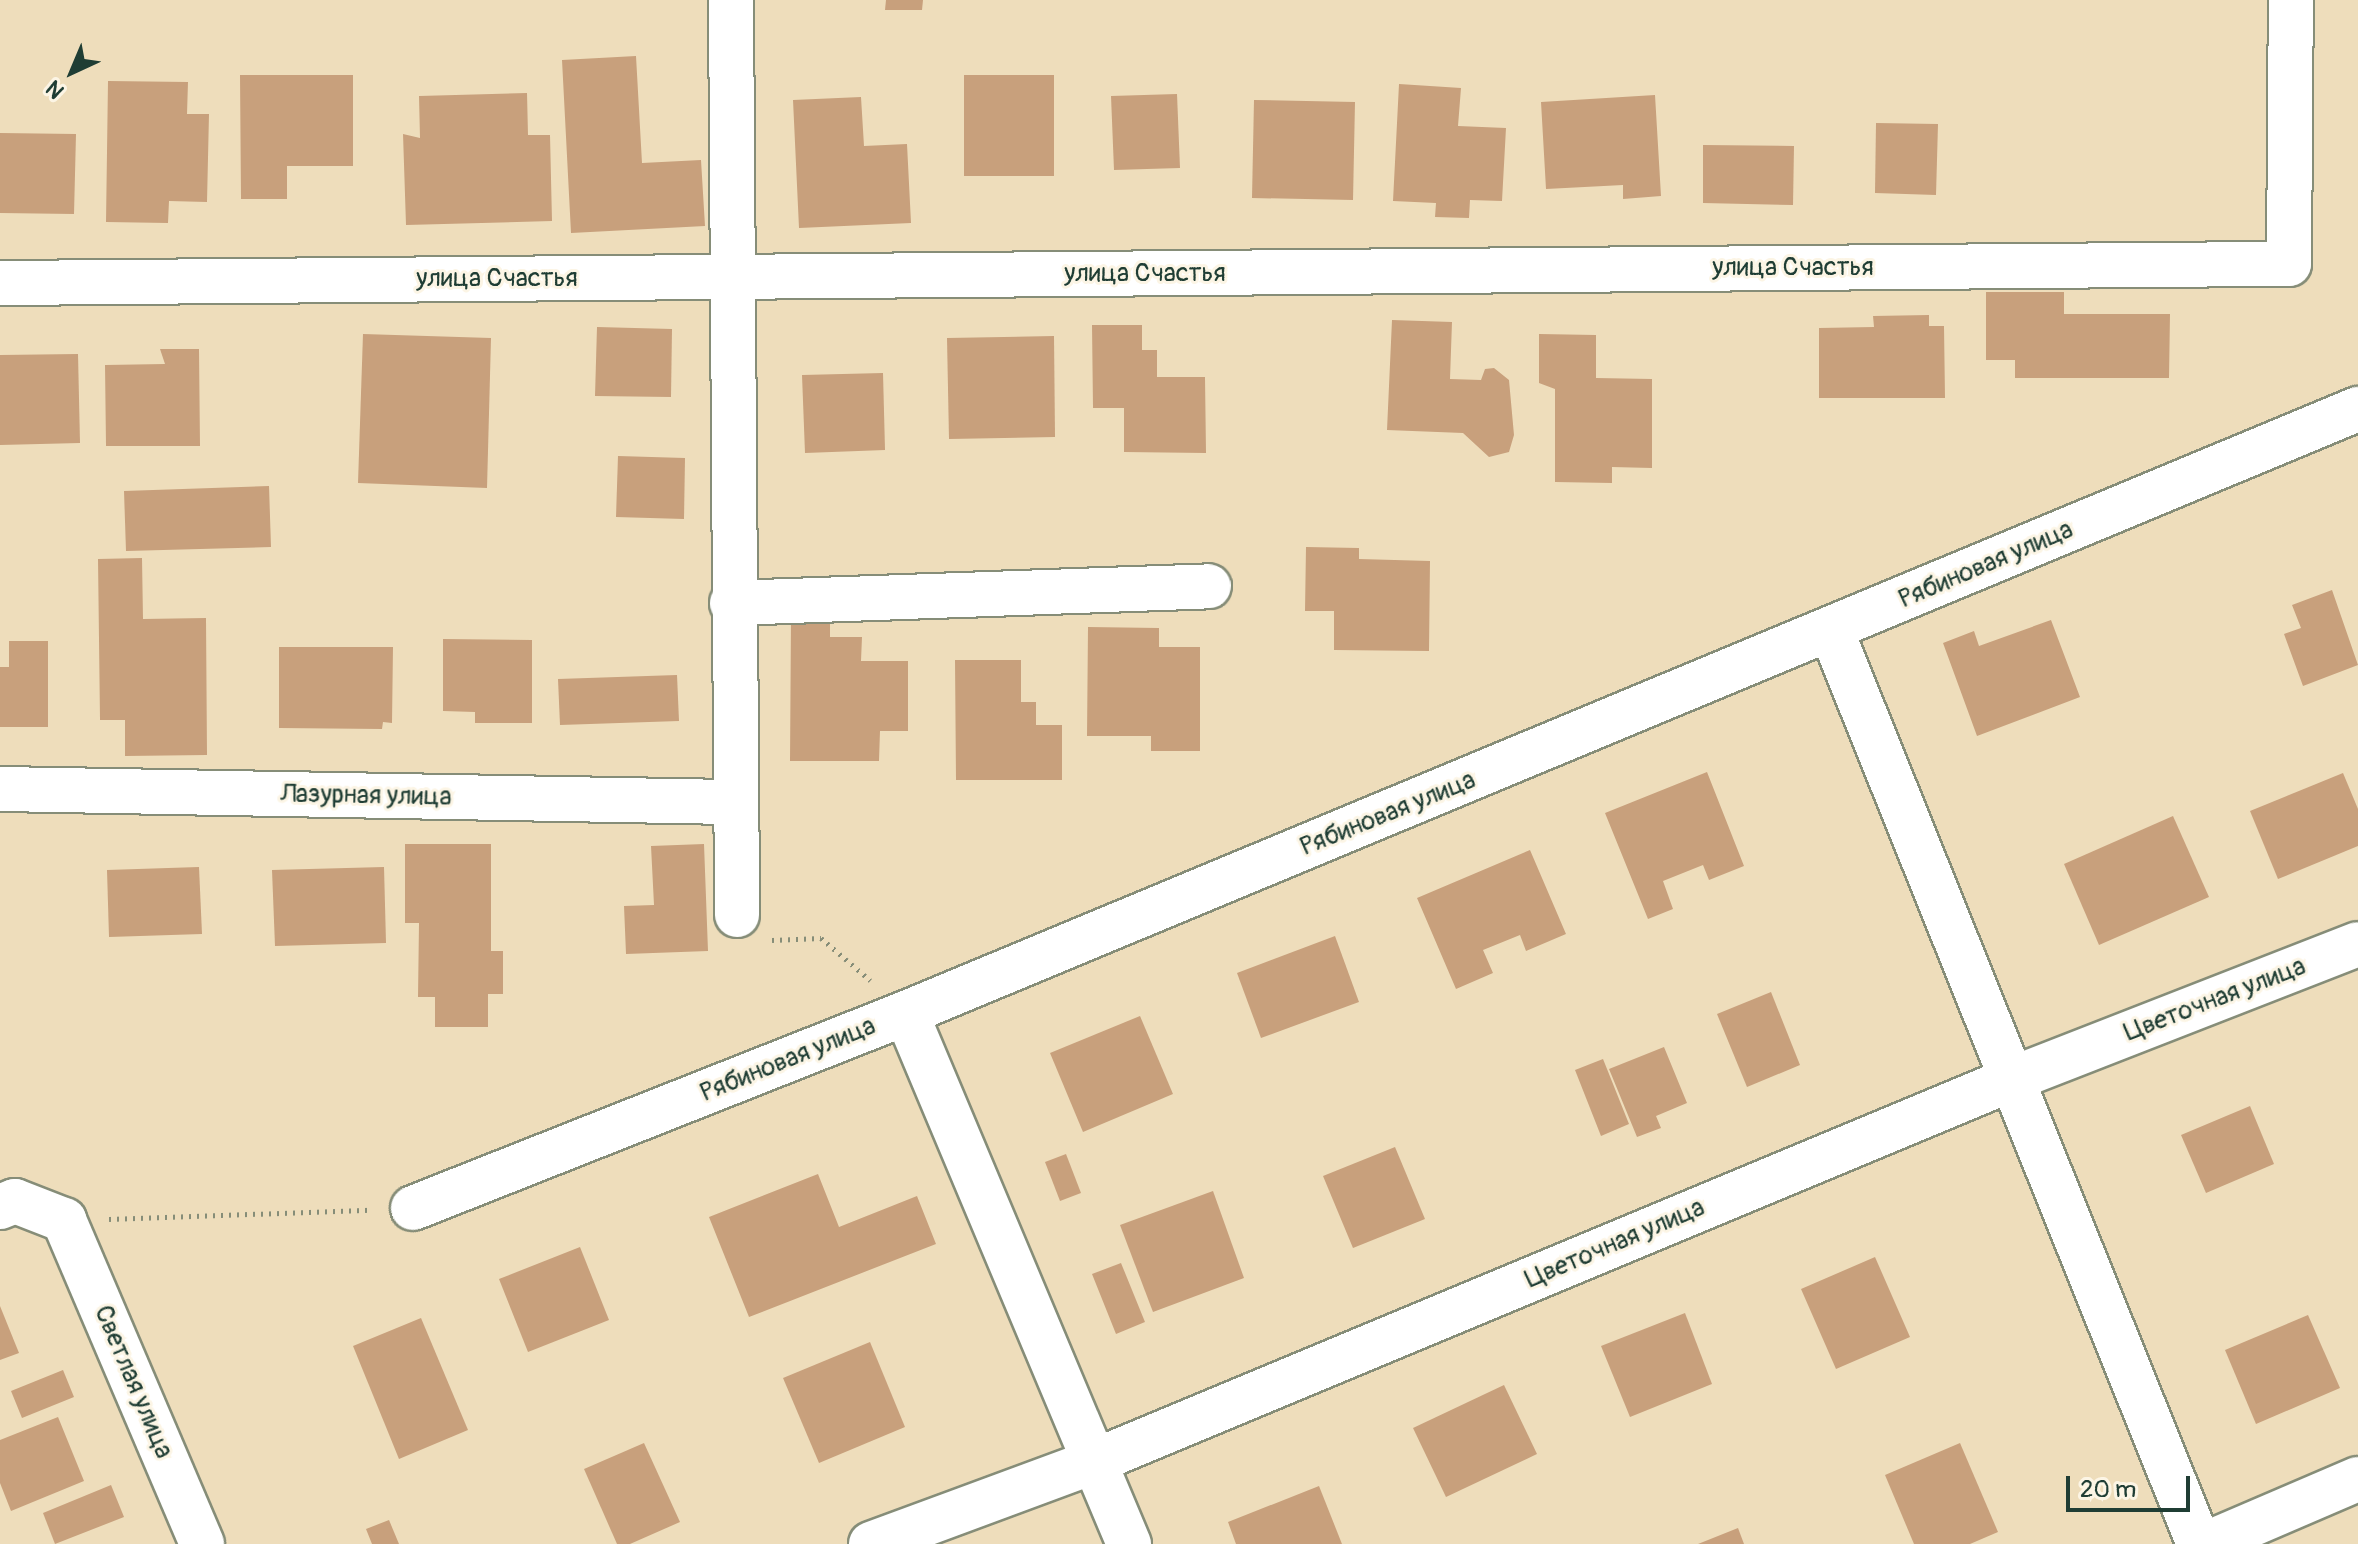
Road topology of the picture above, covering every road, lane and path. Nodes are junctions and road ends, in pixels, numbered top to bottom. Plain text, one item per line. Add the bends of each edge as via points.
1 (731, 0) edge
2 (2291, 0) edge
3 (732, 277) junction
4 (0, 283) edge
5 (2358, 409) edge
6 (1209, 586) dead end
7 (732, 603) junction
8 (1831, 630) junction
9 (0, 789) edge
10 (733, 802) junction
11 (747, 928) joint
12 (2358, 944) edge
13 (900, 1016) junction
14 (2012, 1079) junction
15 (0, 1207) edge
16 (413, 1208) joint
17 (64, 1220) junction
18 (1095, 1461) junction
19 (2358, 1479) edge
20 (202, 1544) edge
21 (871, 1544) edge
22 (1129, 1544) edge
23 (2199, 1544) edge
24 (2206, 1544) edge

1 - 3 street
2 - 3 street, улица Счастья via 2289,264
3 - 4 street, улица Счастья
3 - 7 street
5 - 8 street, Рябиновая улица
6 - 7 street
7 - 10 street
8 - 13 street, Рябиновая улица
8 - 14 street
9 - 10 street, Лазурная улица
10 - 11 street
11 - 13 path via 821,938 865,971
12 - 14 street, Цветочная улица
13 - 16 street, Рябиновая улица
13 - 18 street
14 - 18 street, Цветочная улица
14 - 23 street
15 - 17 street via 15,1201
16 - 17 path
17 - 20 street, Светлая улица
18 - 21 street, Цветочная улица
18 - 22 street
19 - 24 street

